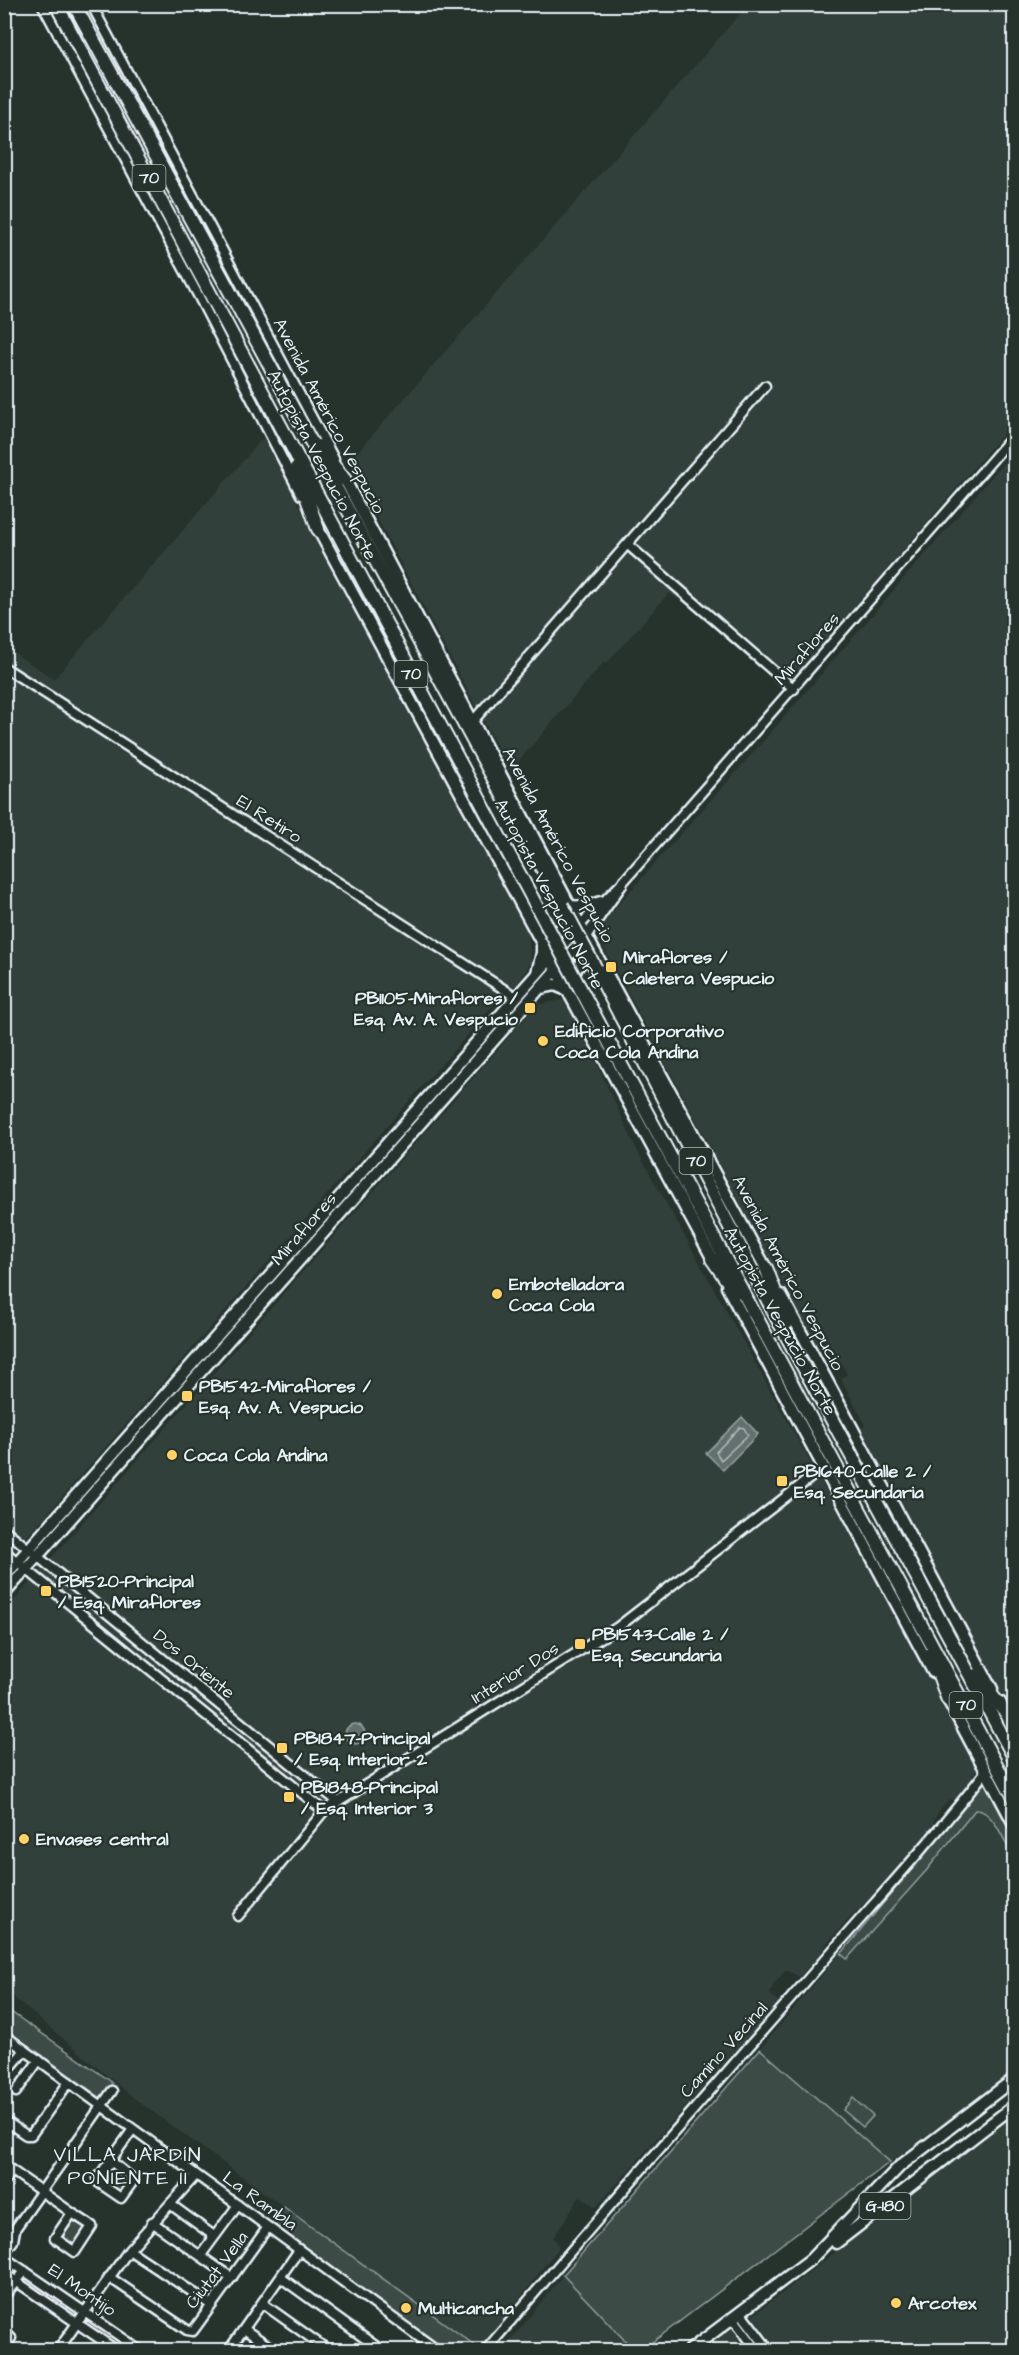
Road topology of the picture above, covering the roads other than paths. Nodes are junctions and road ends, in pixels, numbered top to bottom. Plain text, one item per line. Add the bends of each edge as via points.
1 (42, 4) edge
2 (56, 4) edge
3 (74, 4) edge
4 (79, 4) edge
5 (91, 4) edge
6 (83, 21) junction
7 (765, 386) dead end
8 (294, 415) junction
9 (280, 422) junction
10 (1014, 435) edge
11 (345, 480) junction
12 (318, 529) junction
13 (627, 544) junction
14 (4, 667) edge
15 (794, 689) junction
16 (473, 721) junction
17 (623, 882) junction
18 (601, 902) junction
19 (566, 905) junction
20 (581, 924) junction
21 (587, 934) junction
22 (542, 941) junction
23 (598, 954) junction
24 (552, 958) junction
25 (557, 969) junction
26 (536, 976) junction
27 (540, 988) junction
28 (574, 989) junction
29 (516, 998) junction
30 (712, 1258) junction
31 (766, 1268) junction
32 (796, 1353) junction
33 (783, 1363) junction
34 (117, 1450) junction
35 (127, 1456) junction
36 (823, 1468) junction
37 (7, 1535) edge
38 (4, 1551) edge
39 (32, 1554) junction
40 (22, 1566) junction
41 (4, 1577) edge
42 (4, 1594) edge
43 (917, 1612) junction
44 (951, 1641) junction
45 (948, 1700) junction
46 (1003, 1710) junction
47 (1014, 1731) edge
48 (1014, 1756) edge
49 (986, 1771) junction
50 (1014, 1798) edge
51 (338, 1802) junction
52 (324, 1810) junction
53 (1014, 1824) edge
54 (238, 1916) dead end
55 (5, 2038) edge
56 (25, 2050) junction
57 (39, 2060) junction
58 (4, 2075) edge
59 (1014, 2079) edge
60 (69, 2082) junction
61 (112, 2091) dead end
62 (16, 2092) dead end
63 (102, 2106) junction
64 (1014, 2106) edge
65 (969, 2113) junction
66 (4, 2120) edge
67 (133, 2129) junction
68 (981, 2132) junction
69 (111, 2162) junction
70 (8, 2168) edge
71 (196, 2175) junction
72 (4, 2182) edge
73 (41, 2191) junction
74 (170, 2204) junction
75 (238, 2205) junction
76 (72, 2213) junction
77 (152, 2222) junction
78 (268, 2227) junction
79 (15, 2229) junction
80 (214, 2236) junction
81 (4, 2240) edge
82 (129, 2250) junction
83 (299, 2250) junction
84 (4, 2255) edge
85 (201, 2255) junction
86 (811, 2259) junction
87 (25, 2271) junction
88 (4, 2273) edge
89 (109, 2277) junction
90 (280, 2277) junction
91 (232, 2278) junction
92 (16, 2281) junction
93 (4, 2296) edge
94 (262, 2303) junction
95 (212, 2305) junction
96 (85, 2313) junction
97 (737, 2315) junction
98 (78, 2324) junction
99 (244, 2329) junction
100 (8, 2335) edge
101 (4, 2348) edge
102 (58, 2350) edge
103 (113, 2350) edge
104 (140, 2350) edge
105 (229, 2350) edge
106 (274, 2350) edge
107 (328, 2350) edge
108 (381, 2350) edge
109 (437, 2350) edge
110 (486, 2350) edge
111 (690, 2350) edge
112 (757, 2350) edge
113 (769, 2350) edge

1 - 12 street
2 - 9 highway, Autopista Vespucio Norte / 70
3 - 6 highway, Autopista Vespucio Norte / 70
4 - 6 highway
5 - 11 street, Avenida Américo Vespucio
6 - 8 highway, Autopista Vespucio Norte / 70
7 - 13 street
8 - 11 highway
8 - 19 highway, Autopista Vespucio Norte / 70
9 - 12 highway
9 - 28 highway, Autopista Vespucio Norte / 70, bridge via 546,924
10 - 15 street, Miraflores
11 - 16 main road, Avenida Américo Vespucio
12 - 22 main road
13 - 15 street
13 - 16 street
14 - 29 street, El Retiro
15 - 17 street, Miraflores
16 - 19 main road, Avenida Américo Vespucio
17 - 18 street, Miraflores
17 - 21 street, Miraflores
18 - 19 main road via 585,908
18 - 20 street, Miraflores
19 - 20 main road, Avenida Américo Vespucio
19 - 22 main road via 566,922
19 - 32 highway, Autopista Vespucio Norte / 70, bridge
20 - 21 main road, Avenida Américo Vespucio
20 - 24 main road, Miraflores
21 - 23 main road, Avenida Américo Vespucio
21 - 25 main road, Miraflores
22 - 24 main road
22 - 26 main road
23 - 28 main road via 586,958 574,971
23 - 31 main road, Avenida Américo Vespucio
24 - 25 main road
24 - 26 main road, Miraflores
25 - 27 main road, Miraflores
25 - 28 main road
26 - 29 main road, Miraflores
27 - 28 main road via 555,985
27 - 35 main road, Miraflores
28 - 30 main road
28 - 33 highway, Autopista Vespucio Norte / 70
29 - 34 main road, Miraflores
30 - 33 highway
30 - 36 main road
31 - 32 highway
31 - 46 main road, Avenida Américo Vespucio
32 - 44 highway, Autopista Vespucio Norte / 70
33 - 43 highway, Autopista Vespucio Norte / 70
34 - 35 main road
34 - 39 main road, Miraflores
35 - 39 main road, Miraflores
36 - 45 main road
36 - 51 street, Interior Dos via 618,1627
37 - 39 street, Dos Oriente
38 - 40 street, Dos Oriente
39 - 40 main road, Miraflores
39 - 51 street, Dos Oriente
40 - 41 main road, Miraflores
40 - 42 main road, Miraflores
40 - 52 street, Dos Oriente
43 - 45 highway
43 - 50 highway, Autopista Vespucio Norte / 70
44 - 46 highway
44 - 48 highway, Autopista Vespucio Norte / 70
45 - 49 main road
46 - 47 main road, Avenida Américo Vespucio
49 - 53 main road
49 - 110 street, Camino Vecinal
51 - 52 street, Interior Dos
52 - 54 street, Interior Dos
55 - 56 street, La Rambla
56 - 57 street, La Rambla
56 - 58 street
57 - 60 street, La Rambla
57 - 62 street
59 - 65 main road, G-180
60 - 63 street, La Rambla
60 - 66 street via 30,2136
61 - 63 street
63 - 67 street, La Rambla
63 - 73 street
64 - 68 main road, G-180
65 - 68 main road via 969,2127
65 - 86 main road, G-180 via 900,2166
67 - 69 street
67 - 71 street, La Rambla
68 - 86 main road, G-180
69 - 69 street via 133,2177 134,2182 121,2198 98,2181
70 - 72 street
70 - 73 street
71 - 74 street
71 - 75 street, La Rambla
73 - 76 street
73 - 79 street
74 - 77 street
74 - 80 street
75 - 78 street, La Rambla
75 - 80 street
76 - 76 street via 92,2226 75,2252 55,2238
77 - 82 street
77 - 85 street
78 - 83 street, La Rambla
78 - 91 street, Ciutat Vella
79 - 81 street
79 - 84 street
80 - 85 street
82 - 89 street
82 - 95 street
83 - 90 street
83 - 109 street, La Rambla
84 - 87 street, El Montijo
85 - 91 street
86 - 97 main road, G-180
87 - 92 street
87 - 96 street, El Montijo
88 - 92 street, El Montijo
89 - 95 street, Ciutat Vella via 191,2331
89 - 96 street
90 - 94 street
90 - 108 street
91 - 95 street, Ciutat Vella
92 - 93 street
92 - 98 street, El Montijo
94 - 99 street
94 - 107 street
96 - 98 street
96 - 104 street, El Montijo
97 - 111 main road, G-180
97 - 112 street
97 - 113 street
98 - 102 street
98 - 103 street, El Montijo
99 - 105 street
99 - 106 street
100 - 101 street

